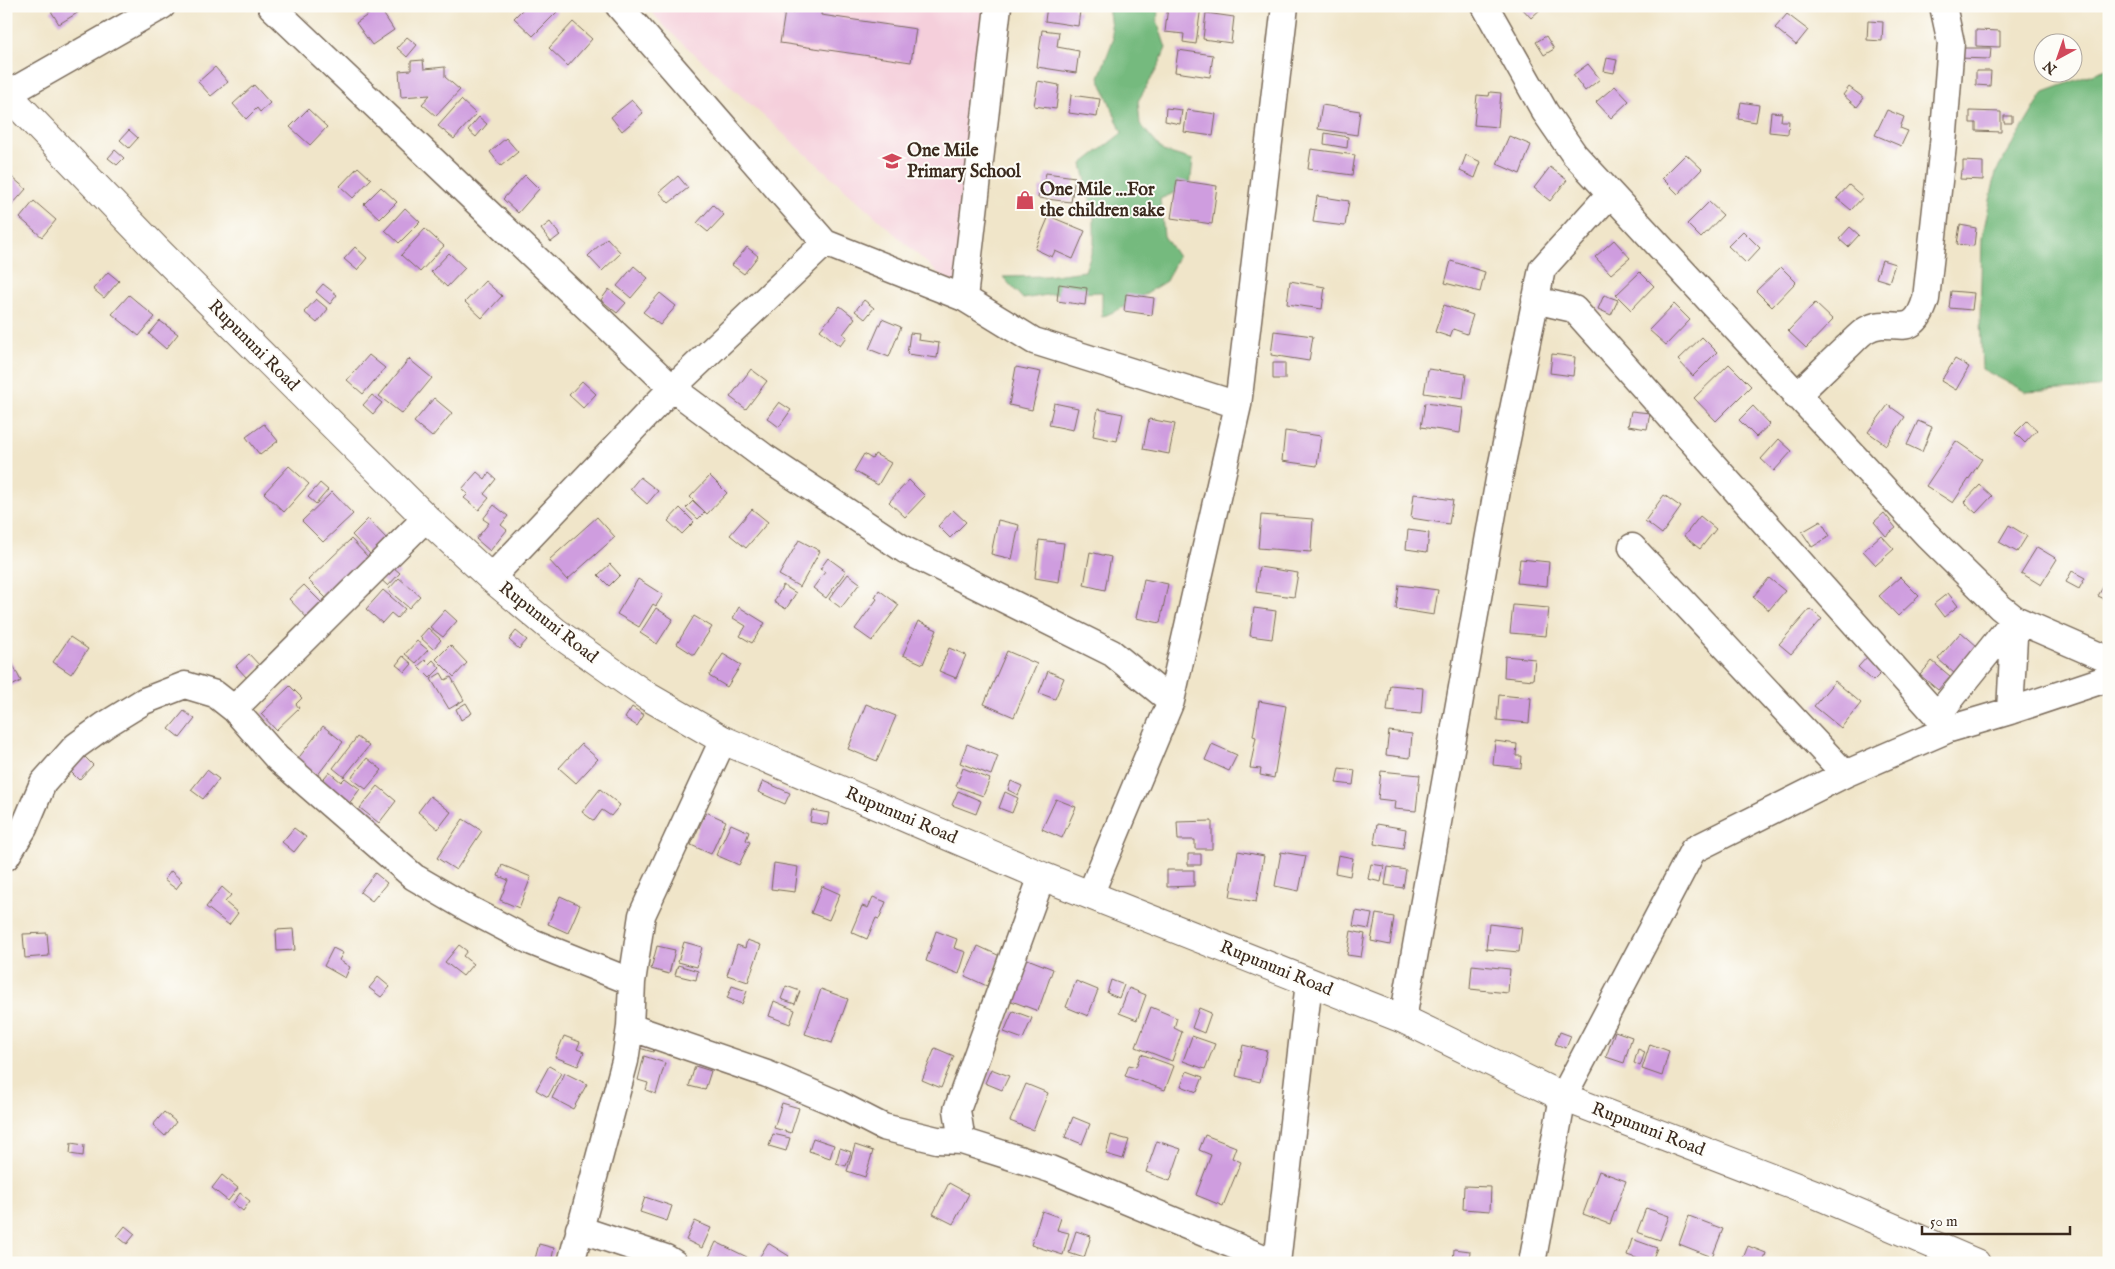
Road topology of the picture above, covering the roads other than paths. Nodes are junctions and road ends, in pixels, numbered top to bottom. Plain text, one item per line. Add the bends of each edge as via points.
1 (162, 6) edge
2 (271, 6) edge
3 (619, 6) edge
4 (998, 6) edge
5 (1285, 6) edge
6 (1485, 6) edge
7 (1944, 6) edge
8 (296, 19) edge
9 (7, 94) edge
10 (1610, 194) junction
11 (825, 243) junction
12 (964, 298) junction
13 (1535, 300) junction
14 (672, 388) junction
15 (1796, 396) junction
16 (1238, 405) junction
17 (426, 518) junction
18 (1632, 547) dead end
19 (491, 578) junction
20 (2015, 619) junction
21 (2109, 660) edge
22 (2109, 678) edge
23 (1171, 701) junction
24 (234, 708) junction
25 (2010, 711) junction
26 (1943, 722) junction
27 (723, 740) junction
28 (1845, 774) junction
29 (6, 857) edge
30 (1042, 876) junction
31 (1090, 895) junction
32 (632, 982) junction
33 (1310, 982) junction
34 (1403, 1019) junction
35 (630, 1027) junction
36 (1563, 1097) junction
37 (962, 1141) junction
38 (579, 1229) junction
39 (570, 1263) edge
40 (674, 1263) edge
41 (1277, 1263) edge
42 (1532, 1263) edge
43 (1976, 1263) edge

1 - 9 street
2 - 8 street
3 - 11 street
4 - 12 street
5 - 16 street
6 - 10 street via 1545,112 1574,154
7 - 15 street via 1951,43 1942,154 1922,313 1906,325 1881,324 1865,330
8 - 14 street
9 - 17 main road, Rupununi Road via 158,251
10 - 13 street via 1542,269
10 - 15 street
11 - 12 street
11 - 14 street
12 - 16 street via 1034,341
13 - 26 street via 1574,309
13 - 34 street via 1501,468
14 - 19 street
14 - 23 street via 763,456 905,550 1112,653
15 - 20 street via 1927,535
16 - 23 street
17 - 19 main road, Rupununi Road
17 - 24 street
18 - 28 street
19 - 27 main road, Rupununi Road via 556,632 647,696
20 - 21 street
20 - 25 street
20 - 26 street
22 - 25 street
23 - 31 street
24 - 29 street via 215,694 185,686 144,701 105,725 76,746 43,783 24,828
24 - 32 street via 276,758 414,877 532,942
25 - 26 street
26 - 28 street
27 - 30 main road, Rupununi Road
27 - 32 street via 642,915
28 - 36 street via 1693,850
30 - 31 main road, Rupununi Road
30 - 37 street via 957,1110
31 - 33 main road, Rupununi Road
32 - 35 street
33 - 34 main road, Rupununi Road
33 - 41 street
34 - 36 main road, Rupununi Road
35 - 37 street via 767,1074 883,1127 937,1140
35 - 38 street via 625,1060
36 - 42 street
36 - 43 main road, Rupununi Road via 1815,1194
37 - 41 street via 1050,1169
38 - 39 street
38 - 40 street

